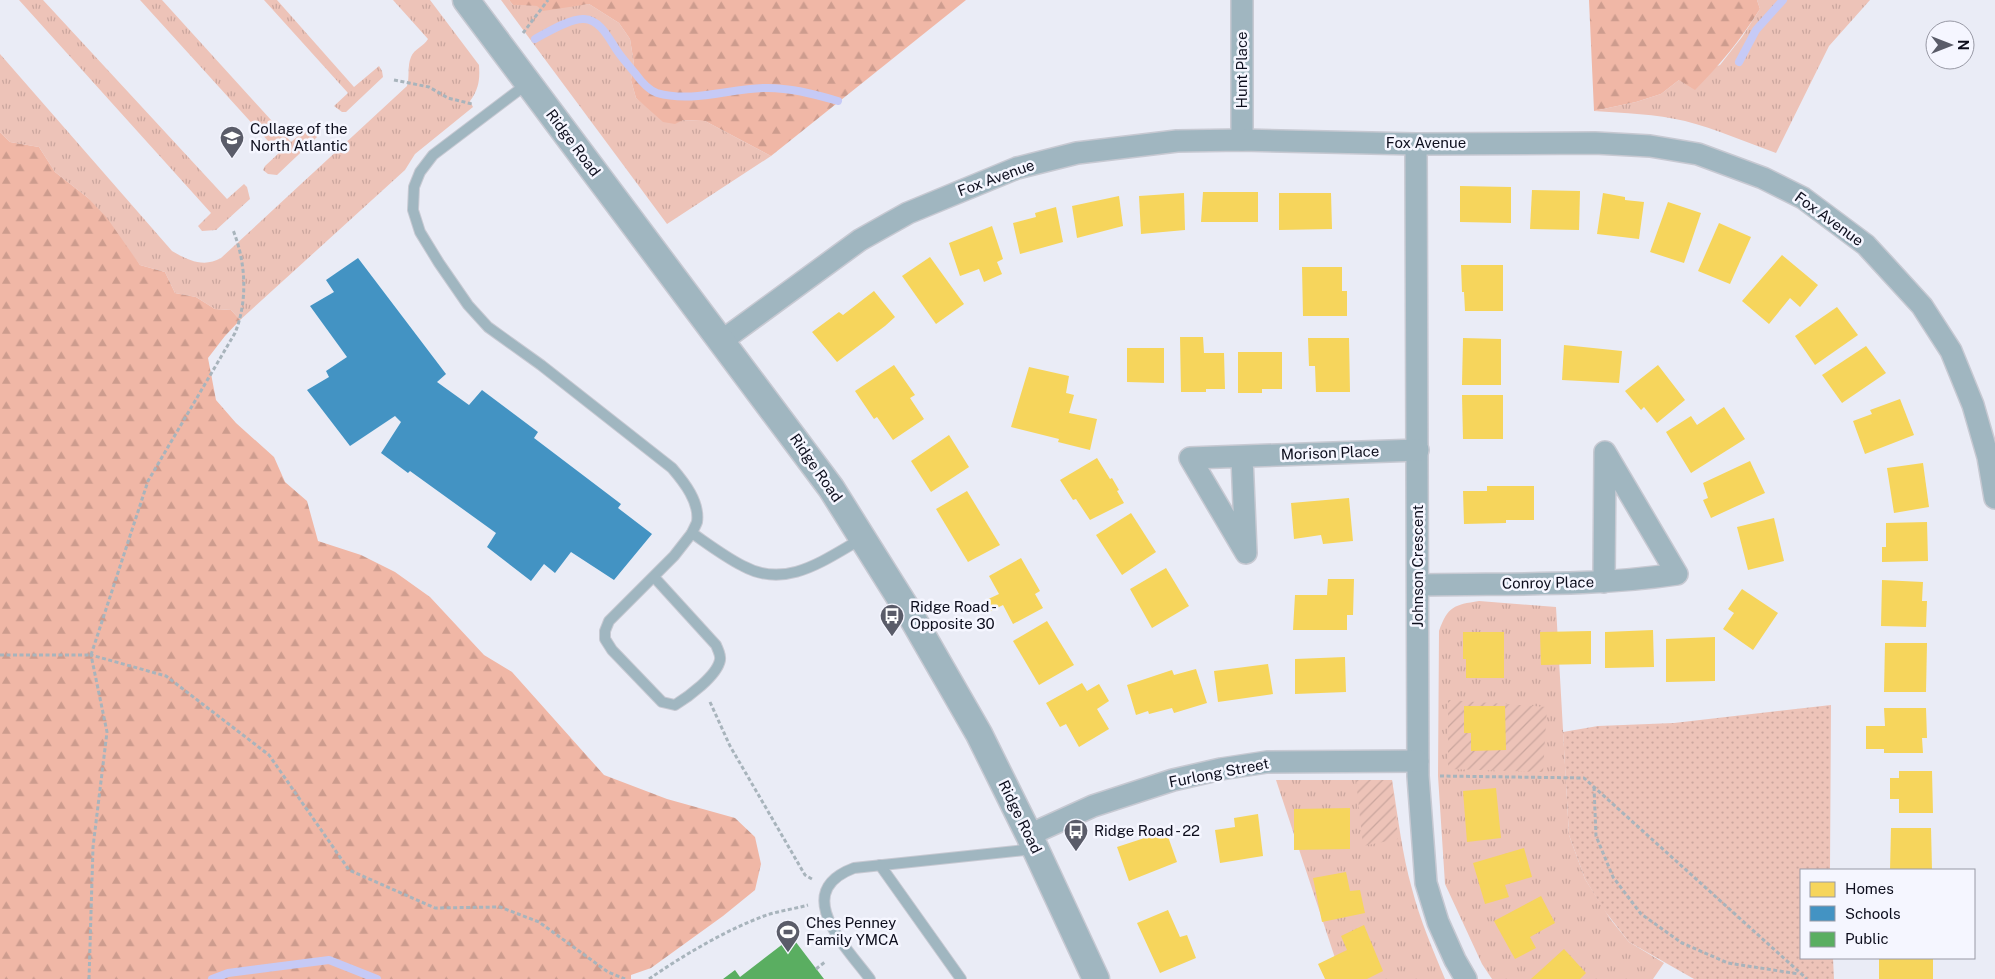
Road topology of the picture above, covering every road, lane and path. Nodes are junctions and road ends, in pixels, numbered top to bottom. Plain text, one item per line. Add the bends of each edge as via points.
1 (466, 0) edge
2 (548, 0) edge
3 (1242, 0) edge
4 (508, 57) junction
5 (394, 80) dead end
6 (528, 83) junction
7 (473, 104) dead end
8 (1242, 140) junction
9 (1416, 144) junction
10 (233, 230) dead end
11 (723, 340) junction
12 (1418, 450) junction
13 (1242, 457) dead end
14 (1995, 498) edge
15 (692, 533) junction
16 (863, 538) junction
17 (654, 577) junction
18 (1604, 582) junction
19 (1419, 585) junction
20 (91, 654) junction
21 (0, 655) edge
22 (702, 684) junction
23 (1418, 768) junction
24 (1594, 787) junction
25 (1032, 842) junction
26 (880, 865) junction
27 (813, 879) dead end
28 (810, 905) dead end
29 (825, 962) dead end
30 (816, 969) dead end
31 (1801, 974) junction
32 (89, 979) edge
33 (625, 979) edge
34 (649, 979) edge
35 (870, 979) edge
36 (961, 979) edge
37 (1096, 979) edge
38 (1466, 979) edge
39 (1807, 979) edge

1 - 4 street, Ridge Road
2 - 4 path
3 - 8 street, Hunt Place
4 - 6 street, Ridge Road
5 - 7 path via 429,87 448,98
6 - 11 street, Ridge Road
6 - 15 lane via 433,155 420,172 414,187 413,210 420,232 468,305 488,327 672,468 686,483 694,501 697,522
8 - 9 street, Fox Avenue
8 - 11 street, Fox Avenue via 1177,141 1077,153 1017,168 908,213 860,240
9 - 12 street, Johnson Crescent
9 - 14 street, Fox Avenue via 1595,143 1650,146 1698,154 1726,163 1803,198 1866,246 1890,270 1927,314 1951,351 1973,405 1988,457
10 - 20 path via 239,245 244,285 240,320 148,481
11 - 16 street, Ridge Road via 832,488
12 - 13 street, Morison Place
12 - 19 street, Johnson Crescent
15 - 16 lane via 744,567 771,576 802,571
15 - 17 lane
16 - 25 street, Ridge Road via 979,734
17 - 22 lane via 716,645 720,658 717,670
17 - 22 lane via 609,621 605,640 662,702 675,705
18 - 18 street, Conroy Place via 1677,574 1605,452
18 - 19 street, Conroy Place
19 - 23 street, Johnson Crescent
20 - 21 path
20 - 32 path via 108,732 93,847
20 - 33 path via 166,676 269,756 349,870 435,908 500,907 539,922 608,972
22 - 27 path via 730,746 805,875
23 - 24 path via 1584,778
23 - 25 street, Furlong Street via 1267,762 1221,769 1173,780 1093,806
23 - 38 street, Johnson Crescent via 1426,883 1438,922
24 - 31 path
24 - 31 path via 1596,836 1614,876 1641,914 1682,943 1728,963
25 - 26 lane
25 - 37 street, Ridge Road
26 - 35 lane via 854,868 836,877 828,884 824,903 825,915
26 - 36 lane
28 - 34 path via 764,916 711,941
29 - 30 path
31 - 39 path

